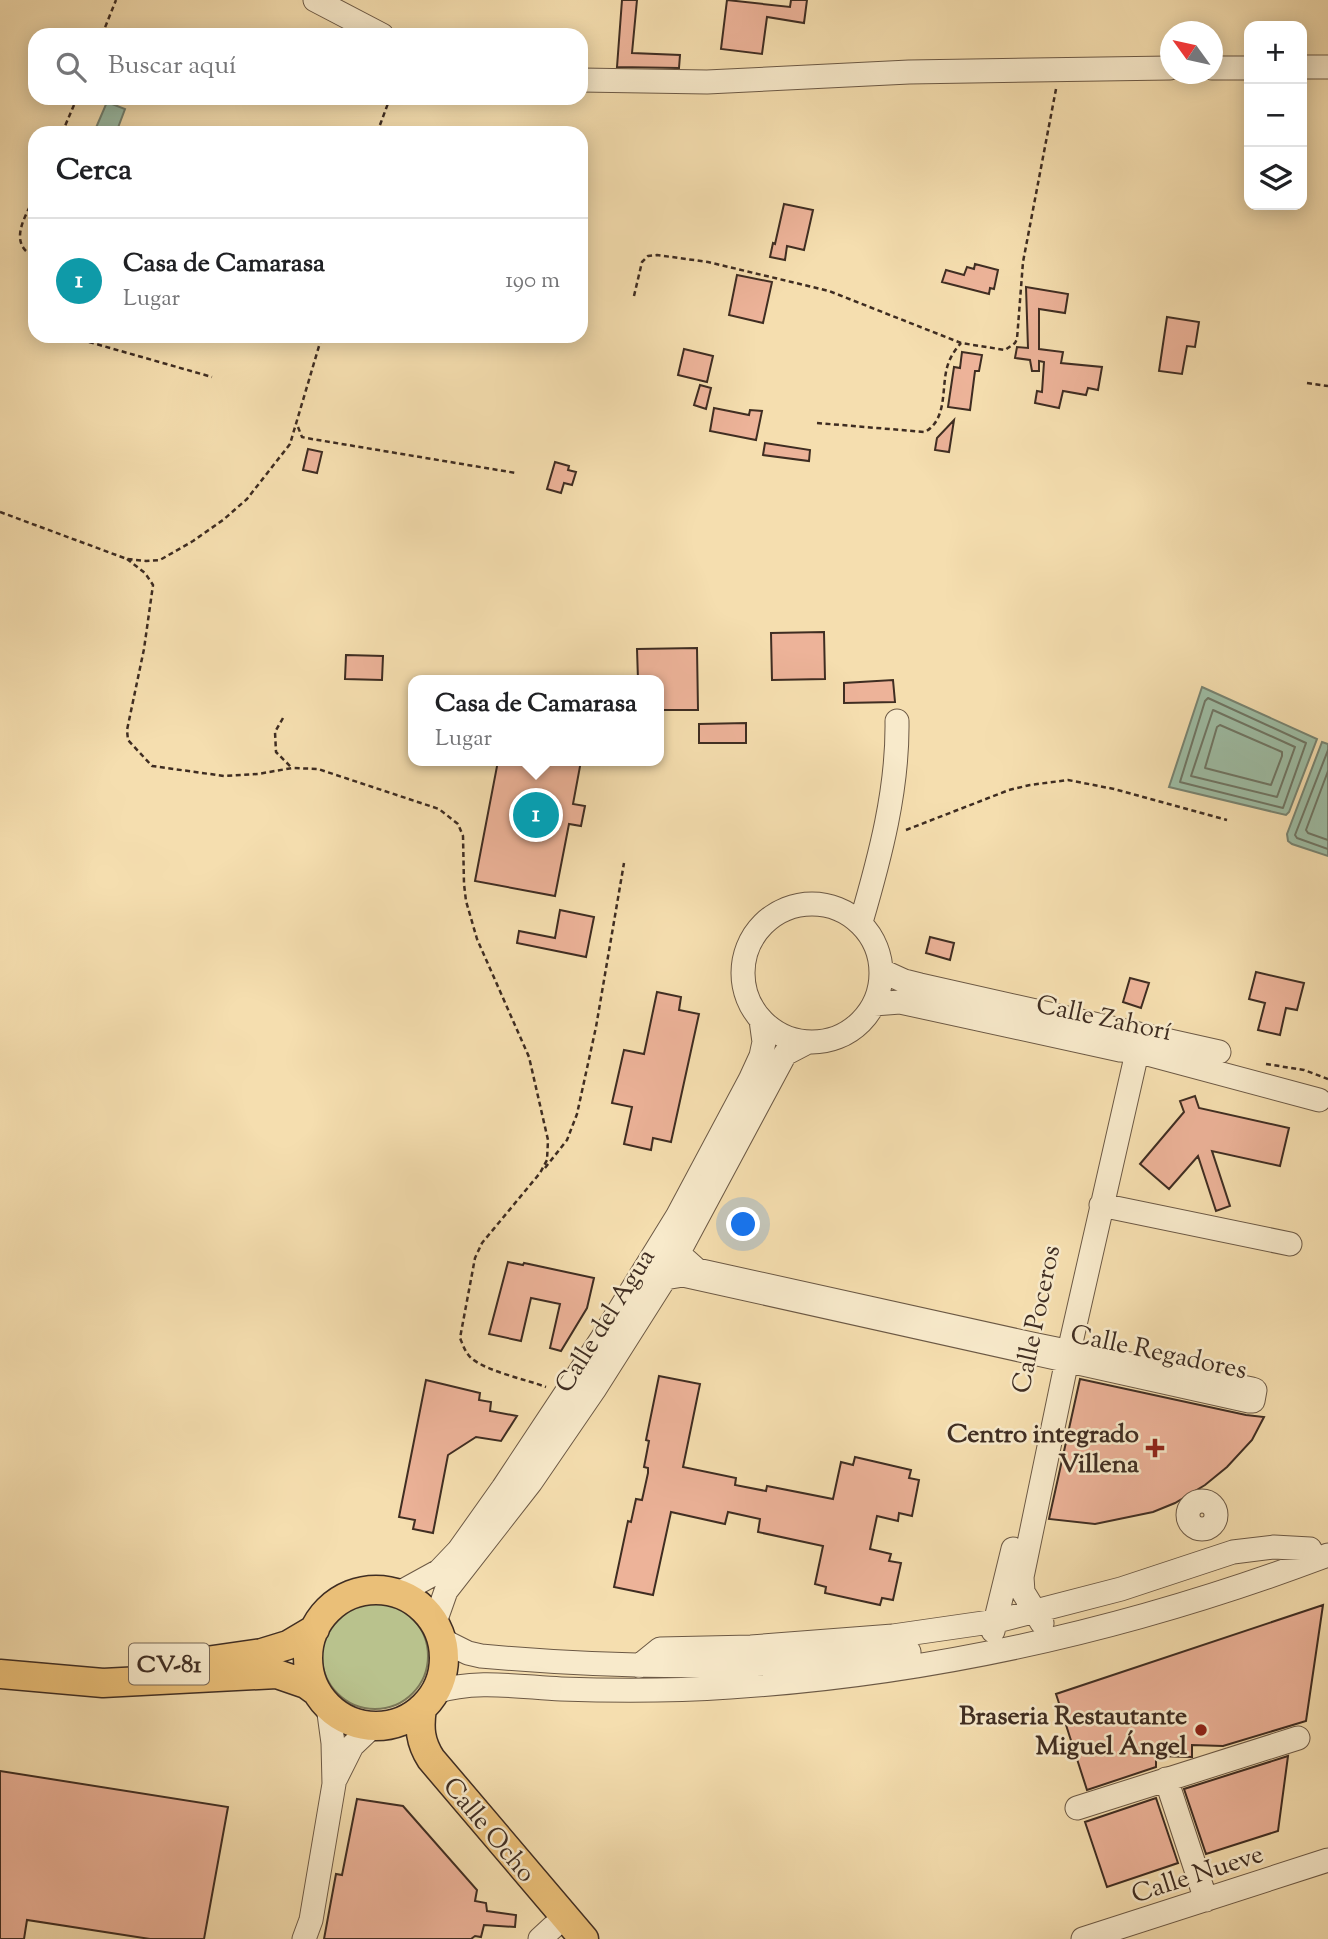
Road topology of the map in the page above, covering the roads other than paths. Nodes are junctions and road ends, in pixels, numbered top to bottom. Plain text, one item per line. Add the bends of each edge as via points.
1 (315, 0) edge
2 (369, 28) edge
3 (1307, 67) edge
4 (1328, 67) edge
5 (1160, 68) edge
6 (1223, 68) edge
7 (1244, 68) edge
8 (588, 80) edge
9 (897, 721) dead end
10 (861, 922) junction
11 (882, 971) junction
12 (874, 1004) junction
13 (761, 1020) junction
14 (808, 1042) junction
15 (1132, 1045) junction
16 (1219, 1052) dead end
17 (1323, 1089) edge
18 (1101, 1205) junction
19 (1290, 1244) dead end
20 (678, 1253) junction
21 (665, 1278) junction
22 (1062, 1354) junction
23 (1322, 1549) edge
24 (1233, 1552) junction
25 (1199, 1583) junction
26 (399, 1594) junction
27 (1040, 1620) junction
28 (315, 1629) junction
29 (993, 1630) junction
30 (438, 1631) junction
31 (9, 1675) edge
32 (322, 1699) junction
33 (429, 1700) junction
34 (376, 1726) junction
35 (1298, 1738) dead end
36 (1166, 1779) junction
37 (334, 1784) junction
38 (1077, 1808) dead end
39 (1328, 1860) edge
40 (1206, 1900) junction
41 (552, 1935) edge
42 (304, 1939) edge
43 (584, 1939) edge
44 (1083, 1939) edge

1 - 2 street
3 - 4 street
5 - 8 street via 707,82
6 - 7 street
9 - 10 street via 884,839
10 - 11 street via 880,953
10 - 13 street via 823,903 802,903 764,922 747,950 743,982
11 - 12 street
11 - 15 street, Calle Zahorí
12 - 14 street via 863,1021 847,1033 828,1041
12 - 15 street, Calle Zahorí via 900,1002
13 - 14 street via 775,1032
13 - 26 street, Calle del Agua via 764,1042 750,1080 678,1215 567,1394 450,1560
14 - 20 street, Calle del Agua via 785,1054
15 - 16 street, Calle Zahorí
15 - 17 street, Calle Zahorí
15 - 18 street, Calle Poceros
15 - 22 street, Calle Poceros
18 - 19 street
18 - 22 street, Calle Poceros
20 - 21 street, Calle del Agua
20 - 22 street, Calle Regadores via 697,1270
21 - 22 street, Calle Regadores via 683,1275
21 - 30 street, Calle del Agua via 531,1482 446,1591
22 - 22 street, Calle Regadores via 1249,1401 1256,1393 1252,1389
22 - 27 street, Calle Poceros via 1022,1577 1023,1592
22 - 29 street, Calle Poceros
23 - 24 street via 1275,1547
23 - 25 street
24 - 25 street
24 - 25 street via 1203,1528
25 - 27 street
25 - 33 street via 1043,1641 874,1672 719,1688 459,1685
26 - 28 main road via 380,1590 341,1599
26 - 30 main road via 413,1600
27 - 29 street
28 - 31 main road, CV-81 via 288,1645 232,1658
28 - 32 main road via 308,1661
29 - 30 street via 905,1653 731,1667 481,1656 457,1648
30 - 33 main road via 444,1658 442,1676
31 - 32 main road, CV-81 via 103,1683 276,1674 306,1684
32 - 34 main road via 348,1720
32 - 37 street via 333,1743
33 - 34 main road via 409,1718
33 - 43 main road, Calle Ocho via 422,1746
34 - 37 street via 352,1746
34 - 41 main road, Calle Ocho via 426,1773
35 - 36 street
36 - 38 street
36 - 40 street
37 - 42 street
39 - 40 street, Calle Nueve
40 - 44 street, Calle Nueve

